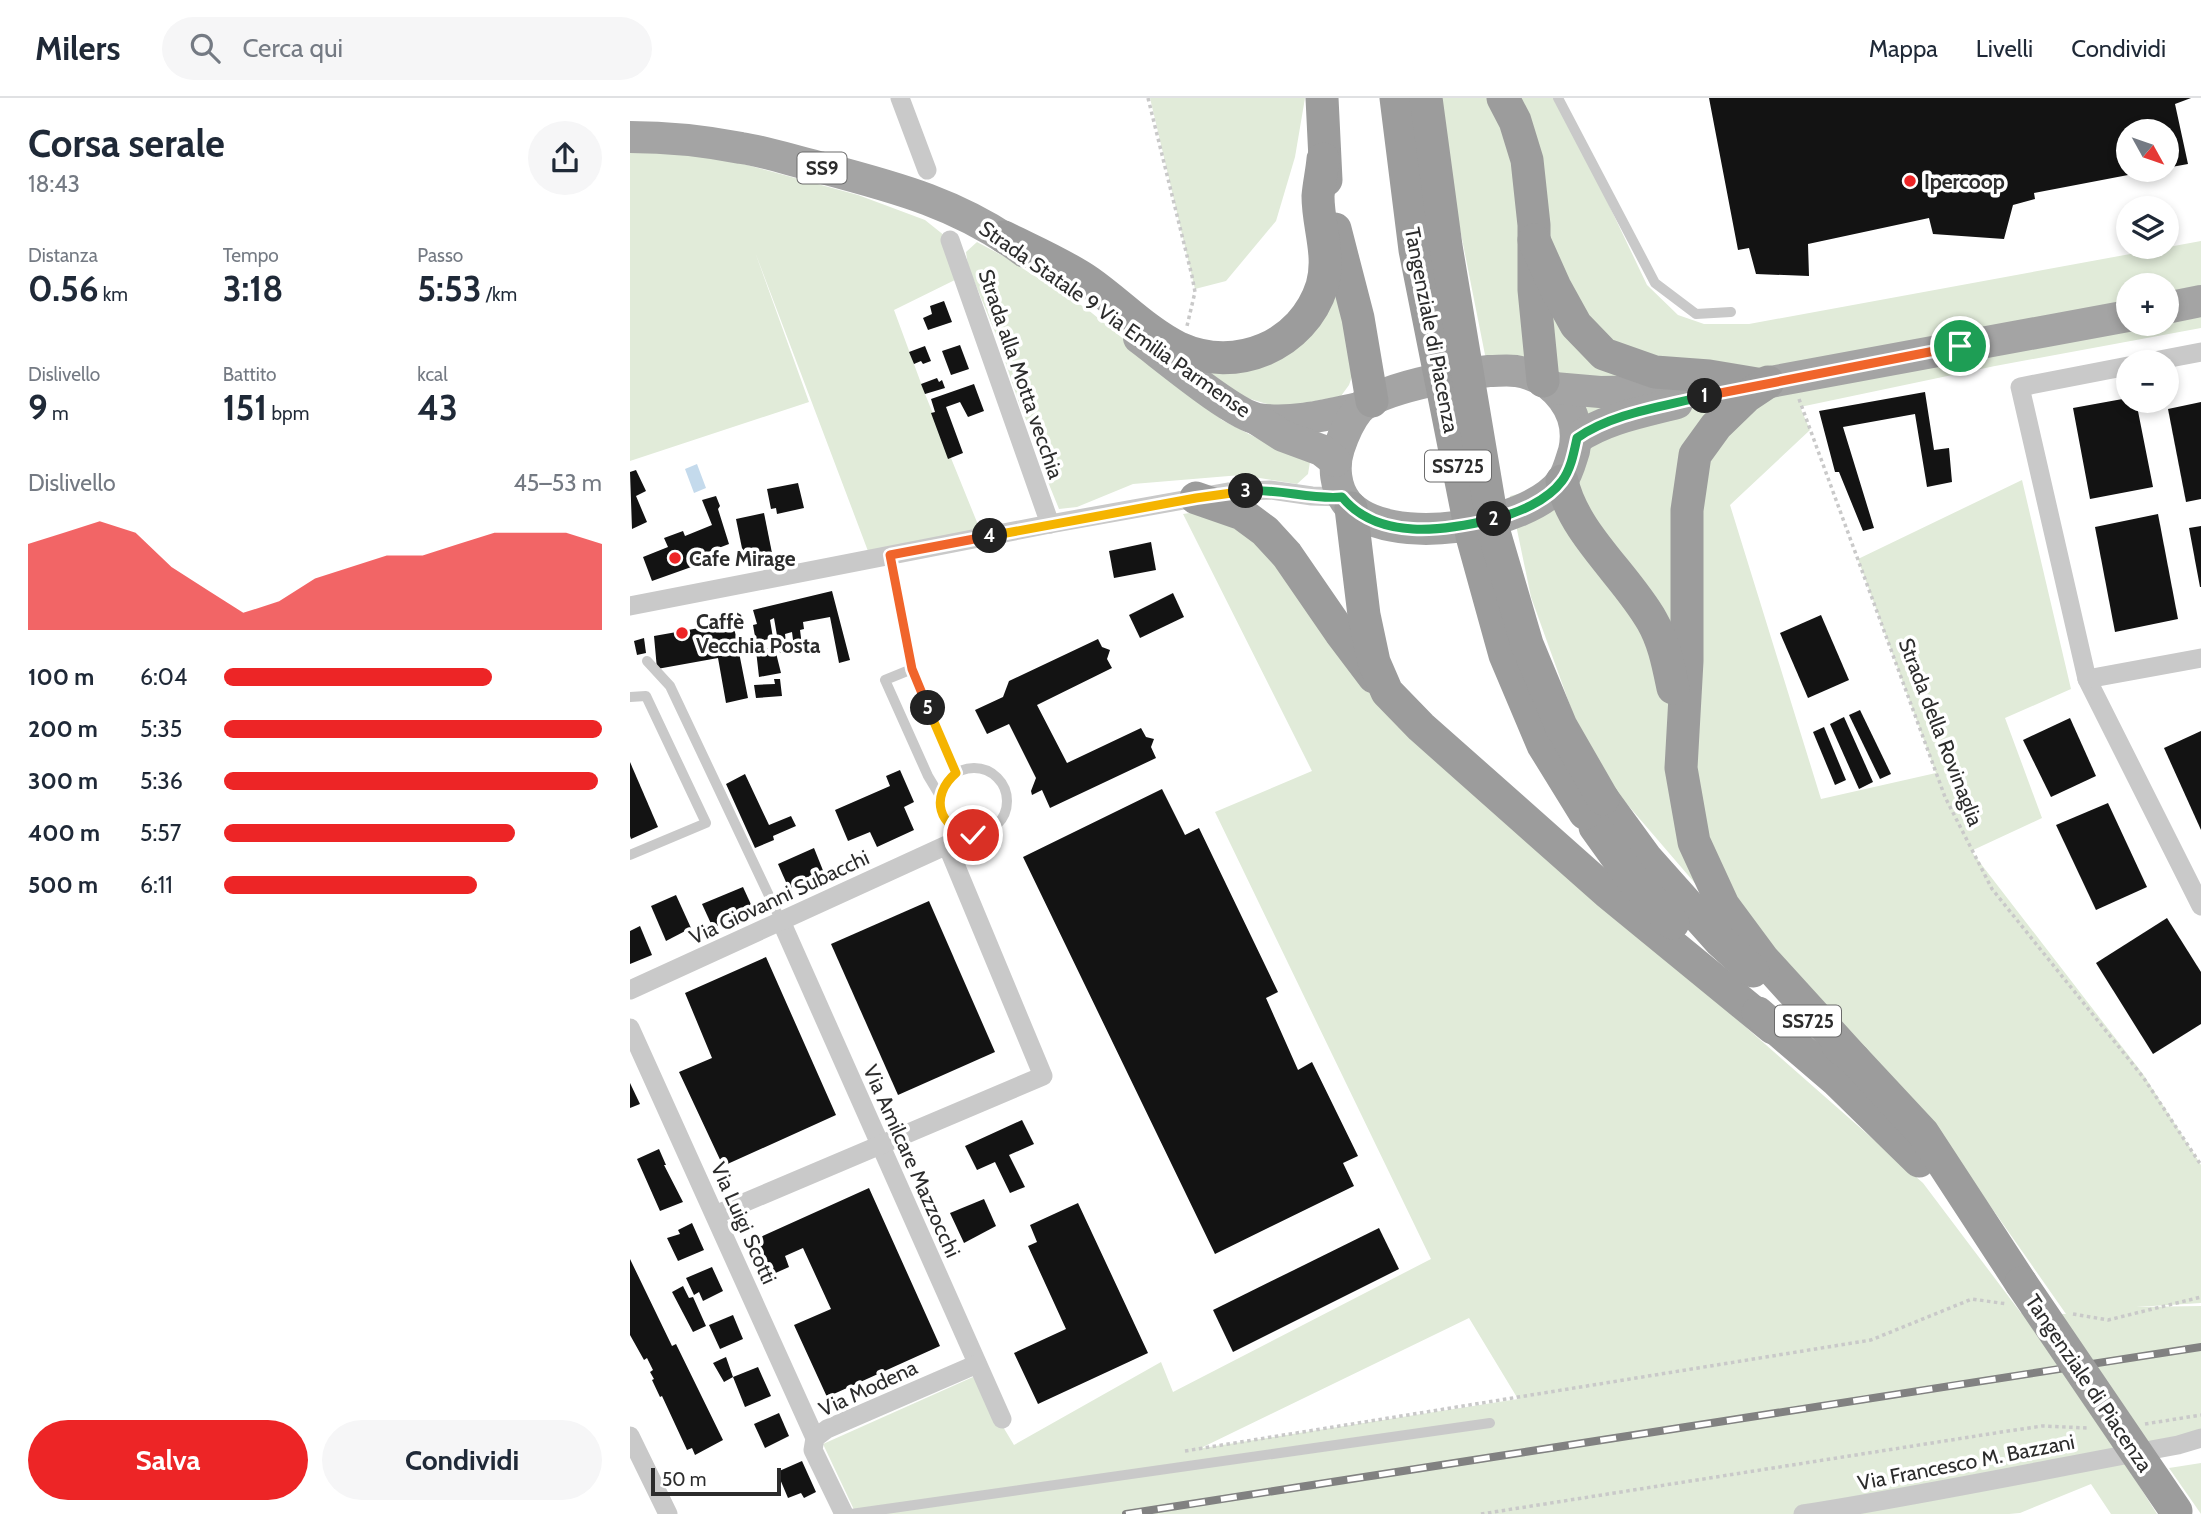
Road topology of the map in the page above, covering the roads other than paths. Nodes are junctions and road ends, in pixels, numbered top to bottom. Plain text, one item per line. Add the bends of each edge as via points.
1 (901, 98) edge
2 (1322, 98) edge
3 (1396, 98) edge
4 (1426, 98) edge
5 (1503, 98) edge
6 (1558, 98) edge
7 (630, 137) edge
8 (1323, 159) junction
9 (927, 170) dead end
10 (1004, 237) junction
11 (950, 240) dead end
12 (1534, 240) junction
13 (2201, 301) edge
14 (2179, 305) edge
15 (1731, 312) dead end
16 (2116, 318) edge
17 (2201, 352) edge
18 (2179, 356) edge
19 (2116, 368) edge
20 (1761, 384) junction
21 (1549, 385) junction
22 (1366, 405) junction
23 (1257, 419) junction
24 (1577, 438) junction
25 (1335, 461) junction
26 (1562, 481) junction
27 (1196, 498) junction
28 (1347, 502) junction
29 (1050, 524) junction
30 (890, 555) junction
31 (630, 606) edge
32 (2201, 658) edge
33 (647, 661) dead end
34 (912, 669) junction
35 (2087, 679) junction
36 (1387, 692) junction
37 (630, 697) edge
38 (1682, 724) junction
39 (956, 773) junction
40 (940, 796) junction
41 (1594, 806) junction
42 (630, 855) edge
43 (2201, 906) edge
44 (781, 921) junction
45 (630, 990) edge
46 (630, 1028) edge
47 (1773, 1028) junction
48 (1854, 1059) junction
49 (880, 1146) junction
50 (715, 1215) junction
51 (2000, 1252) junction
52 (978, 1364) junction
53 (1002, 1419) dead end
54 (1490, 1423) dead end
55 (630, 1436) edge
56 (815, 1438) junction
57 (2201, 1438) edge
58 (2178, 1446) junction
59 (2201, 1451) edge
60 (2177, 1513) edge
61 (668, 1514) edge
62 (844, 1514) edge
63 (851, 1514) edge
64 (1803, 1514) edge

1 - 9 street
2 - 8 highway
3 - 41 highway, Tangenziale di Piacenza / SS725, bridge via 1415,250 1472,537 1505,655 1543,746
4 - 41 highway, Tangenziale di Piacenza / SS725, bridge via 1494,532 1527,644
5 - 12 highway via 1527,160
6 - 15 lane via 1655,283 1696,314
7 - 10 main road, Strada Statale 9 Via Emilia Parmense / SS9 via 741,148 866,179 934,200
8 - 10 highway via 1318,198 1326,254 1322,285 1307,318 1291,335 1239,357 1180,348 1087,281
8 - 22 highway via 1329,208 1358,318
10 - 23 main road, Strada Statale 9 Via Emilia Parmense / SS9 via 1221,399
11 - 29 street, Strada alla Motta vecchia
12 - 20 highway via 1576,325 1604,354 1655,372
12 - 21 highway via 1534,290
13 - 14 main road
16 - 20 main road
17 - 18 street
19 - 35 street via 2020,387
20 - 21 main road, Strada Statale 9 Via Emilia Parmense via 1600,392
20 - 24 main road via 1609,421
20 - 38 highway via 1716,426 1695,455 1687,510 1687,661
21 - 22 main road, Strada Statale 9 Via Emilia Parmense via 1517,371 1452,375 1383,395
21 - 24 main road via 1567,403
22 - 23 main road, Strada Statale 9 Via Emilia Parmense via 1309,419
22 - 25 main road via 1347,430
23 - 25 main road
24 - 26 main road
25 - 28 main road
26 - 28 main road via 1538,502 1509,516 1477,523 1400,529 1374,522
26 - 38 highway via 1579,521 1652,619 1663,643
27 - 28 street via 1270,490
27 - 29 street
27 - 36 highway via 1242,514 1265,531
28 - 36 highway via 1364,615 1374,662
29 - 30 street
30 - 31 street
30 - 34 lane
32 - 35 street
33 - 44 lane via 670,686
34 - 39 lane
34 - 40 lane via 885,680
35 - 43 street
36 - 47 highway via 1606,892
37 - 42 lane via 646,696 706,823
38 - 48 highway via 1681,768 1694,842 1723,905 1763,959
39 - 40 lane
39 - 40 lane via 978,768 998,778 1007,798 1002,820 984,833 962,833 944,818
41 - 47 highway, Tangenziale di Piacenza / SS725 via 1633,880
41 - 48 highway, Tangenziale di Piacenza / SS725 via 1720,941
44 - 45 street, Via Giovanni Subacchi
44 - 49 street, Via Amilcare Mazzocchi
44 - 49 street, Via Giovanni Subacchi via 947,845 1042,1076
46 - 50 street, Via Luigi Scotti
47 - 51 highway, Tangenziale di Piacenza / SS725 via 1907,1147
48 - 51 highway, Tangenziale di Piacenza / SS725 via 1923,1133
49 - 50 street
49 - 52 street, Via Amilcare Mazzocchi
50 - 56 street, Via Luigi Scotti
51 - 60 highway, Tangenziale di Piacenza, bridge via 2017,1294
52 - 53 street, Via Amilcare Mazzocchi
52 - 56 street, Via Modena
54 - 63 lane
55 - 61 street
56 - 62 street, Via Modena via 813,1450
57 - 58 street, Via Francesco M. Bazzani
58 - 59 street, Via Francesco M. Bazzani
58 - 64 street, Via Francesco M. Bazzani

